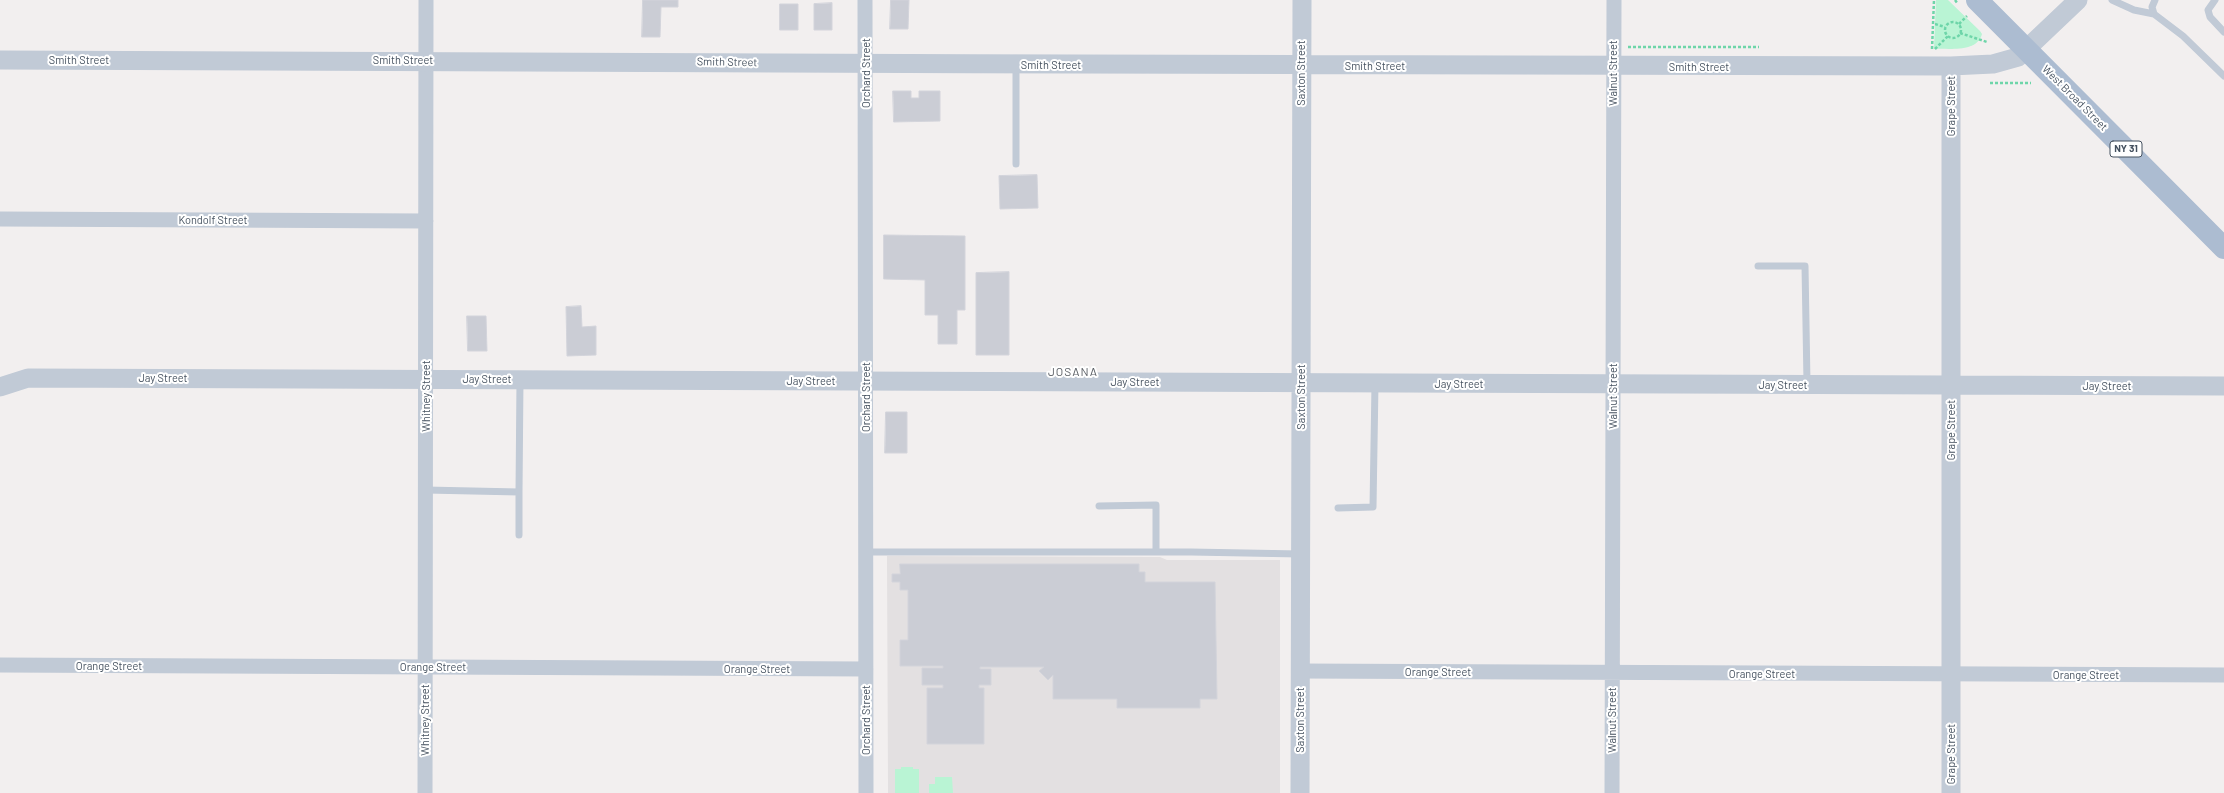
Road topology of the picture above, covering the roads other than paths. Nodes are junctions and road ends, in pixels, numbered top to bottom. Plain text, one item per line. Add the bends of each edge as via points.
1 (426, 0) edge
2 (866, 0) edge
3 (1302, 0) edge
4 (1614, 0) edge
5 (2078, 0) edge
6 (2112, 0) edge
7 (2155, 0) edge
8 (2215, 0) edge
9 (1968, 10) edge
10 (2154, 14) junction
11 (2224, 32) edge
12 (2027, 50) junction
13 (1946, 59) junction
14 (0, 60) edge
15 (426, 60) junction
16 (866, 64) junction
17 (1016, 65) junction
18 (1301, 66) junction
19 (1613, 67) junction
20 (2224, 76) edge
21 (1016, 164) dead end
22 (0, 219) edge
23 (426, 221) junction
24 (2224, 248) edge
25 (1758, 266) dead end
26 (426, 379) junction
27 (520, 380) junction
28 (866, 381) junction
29 (1301, 383) junction
30 (1375, 383) junction
31 (1613, 384) junction
32 (1807, 385) junction
33 (1951, 386) junction
34 (2224, 386) edge
35 (0, 388) edge
36 (426, 490) junction
37 (519, 492) junction
38 (1099, 506) dead end
39 (1338, 508) dead end
40 (519, 534) dead end
41 (866, 552) junction
42 (1156, 552) junction
43 (1301, 554) junction
44 (0, 665) edge
45 (425, 667) junction
46 (866, 669) junction
47 (1300, 672) junction
48 (1612, 673) junction
49 (1951, 674) junction
50 (2224, 675) edge
51 (425, 793) edge
52 (866, 793) edge
53 (1300, 793) edge
54 (1612, 793) edge
55 (1951, 793) edge

1 - 15 street, Whitney Street
2 - 16 street, Orchard Street
3 - 18 street, Saxton Street
4 - 19 street, Walnut Street
5 - 12 street, Smith Street
6 - 10 lane via 2134,10
7 - 10 lane via 2152,7
8 - 11 lane via 2208,10 2210,17
9 - 12 main road, West Broad Street / NY 31
10 - 20 lane via 2183,36
12 - 13 street, Smith Street via 2018,58 2007,62
12 - 24 main road, West Broad Street / NY 31
13 - 19 street, Smith Street
13 - 33 street, Grape Street
14 - 15 street, Smith Street
15 - 16 street, Smith Street
15 - 23 street, Whitney Street
16 - 17 street, Smith Street
16 - 28 street, Orchard Street
17 - 18 street, Smith Street
17 - 21 lane
18 - 19 street, Smith Street
18 - 29 street, Saxton Street
19 - 31 street, Walnut Street
22 - 23 street, Kondolf Street
23 - 26 street, Whitney Street
25 - 32 lane via 1805,266
26 - 27 street, Jay Street
26 - 35 street, Jay Street via 28,378
26 - 36 street, Whitney Street
27 - 28 street, Jay Street
27 - 37 lane
28 - 29 street, Jay Street
28 - 41 street, Orchard Street
29 - 30 street, Jay Street
29 - 43 street, Saxton Street
30 - 31 street, Jay Street
30 - 39 lane via 1373,507
31 - 32 street, Jay Street
31 - 48 street, Walnut Street
32 - 33 street, Jay Street
33 - 34 street, Jay Street
33 - 49 street, Grape Street
36 - 37 lane
36 - 45 street, Whitney Street
37 - 40 lane
38 - 42 lane via 1156,505
41 - 42 lane
41 - 46 street, Orchard Street
42 - 43 lane
43 - 47 street, Saxton Street
44 - 45 street, Orange Street
45 - 46 street, Orange Street
45 - 51 street, Whitney Street
46 - 52 street, Orchard Street
47 - 48 street, Orange Street
47 - 53 street, Saxton Street
48 - 49 street, Orange Street
48 - 54 street, Walnut Street
49 - 50 street, Orange Street
49 - 55 street, Grape Street

